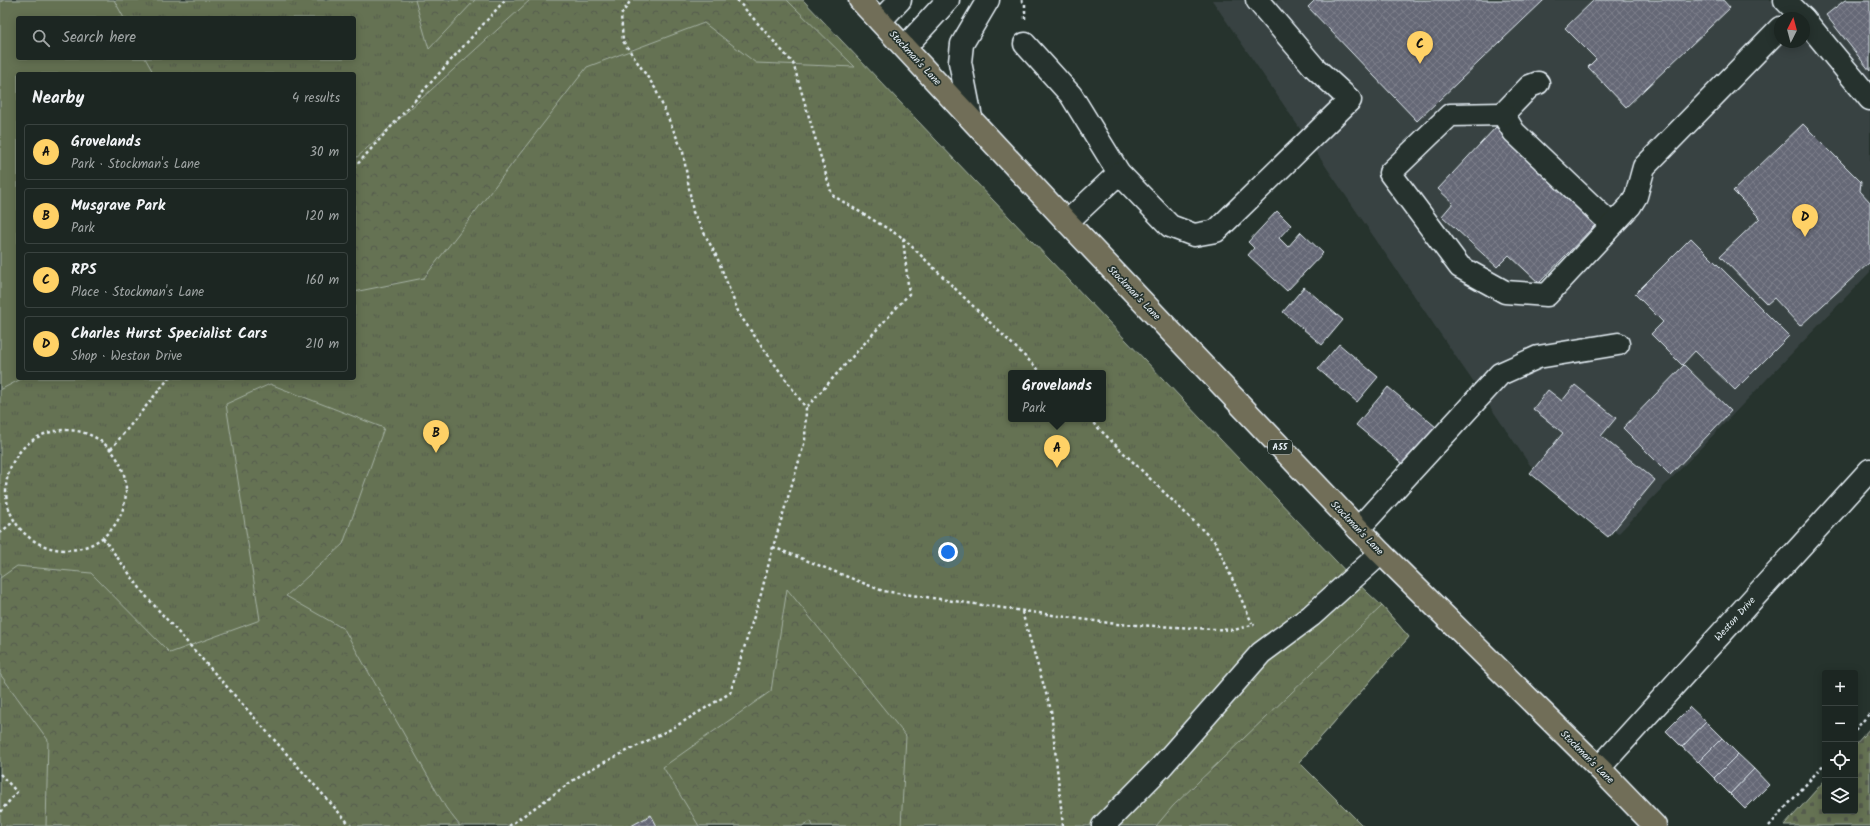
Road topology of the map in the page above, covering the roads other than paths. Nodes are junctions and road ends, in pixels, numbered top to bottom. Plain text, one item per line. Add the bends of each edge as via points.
1 (860, 0) edge
2 (900, 0) edge
3 (948, 0) edge
4 (988, 0) edge
5 (1257, 0) edge
6 (880, 21) junction
7 (1810, 29) edge
8 (1774, 34) edge
9 (1026, 44) dead end
10 (905, 47) junction
11 (1538, 83) dead end
12 (1870, 99) edge
13 (1503, 114) junction
14 (971, 118) junction
15 (1119, 173) junction
16 (1067, 222) junction
17 (1612, 225) junction
18 (1618, 344) dead end
19 (1870, 470) edge
20 (1358, 529) junction
21 (1381, 553) junction
22 (1599, 768) junction
23 (1103, 826) edge
24 (1655, 826) edge

1 - 6 highway, Stockman's Lane / A55
2 - 6 street
3 - 10 street
4 - 14 street via 962,44 960,62
5 - 15 street via 1314,67 1350,100 1216,231 1194,235 1170,226
6 - 10 highway, Stockman's Lane / A55
7 - 12 street
8 - 17 street via 1644,167 1636,196
9 - 15 street via 1071,95
10 - 14 highway, Stockman's Lane / A55
11 - 13 street via 1530,86
13 - 17 street via 1514,132
13 - 17 street via 1450,115 1390,173 1460,267 1505,292 1547,295
14 - 16 highway, Stockman's Lane / A55
15 - 16 street
16 - 20 highway, Stockman's Lane / A55
18 - 20 street via 1538,357 1500,374
19 - 22 street, Weston Drive
20 - 21 highway, Stockman's Lane / A55
21 - 22 highway, Stockman's Lane / A55
21 - 23 street via 1311,616 1261,653 1161,767
22 - 24 highway, Stockman's Lane / A55

